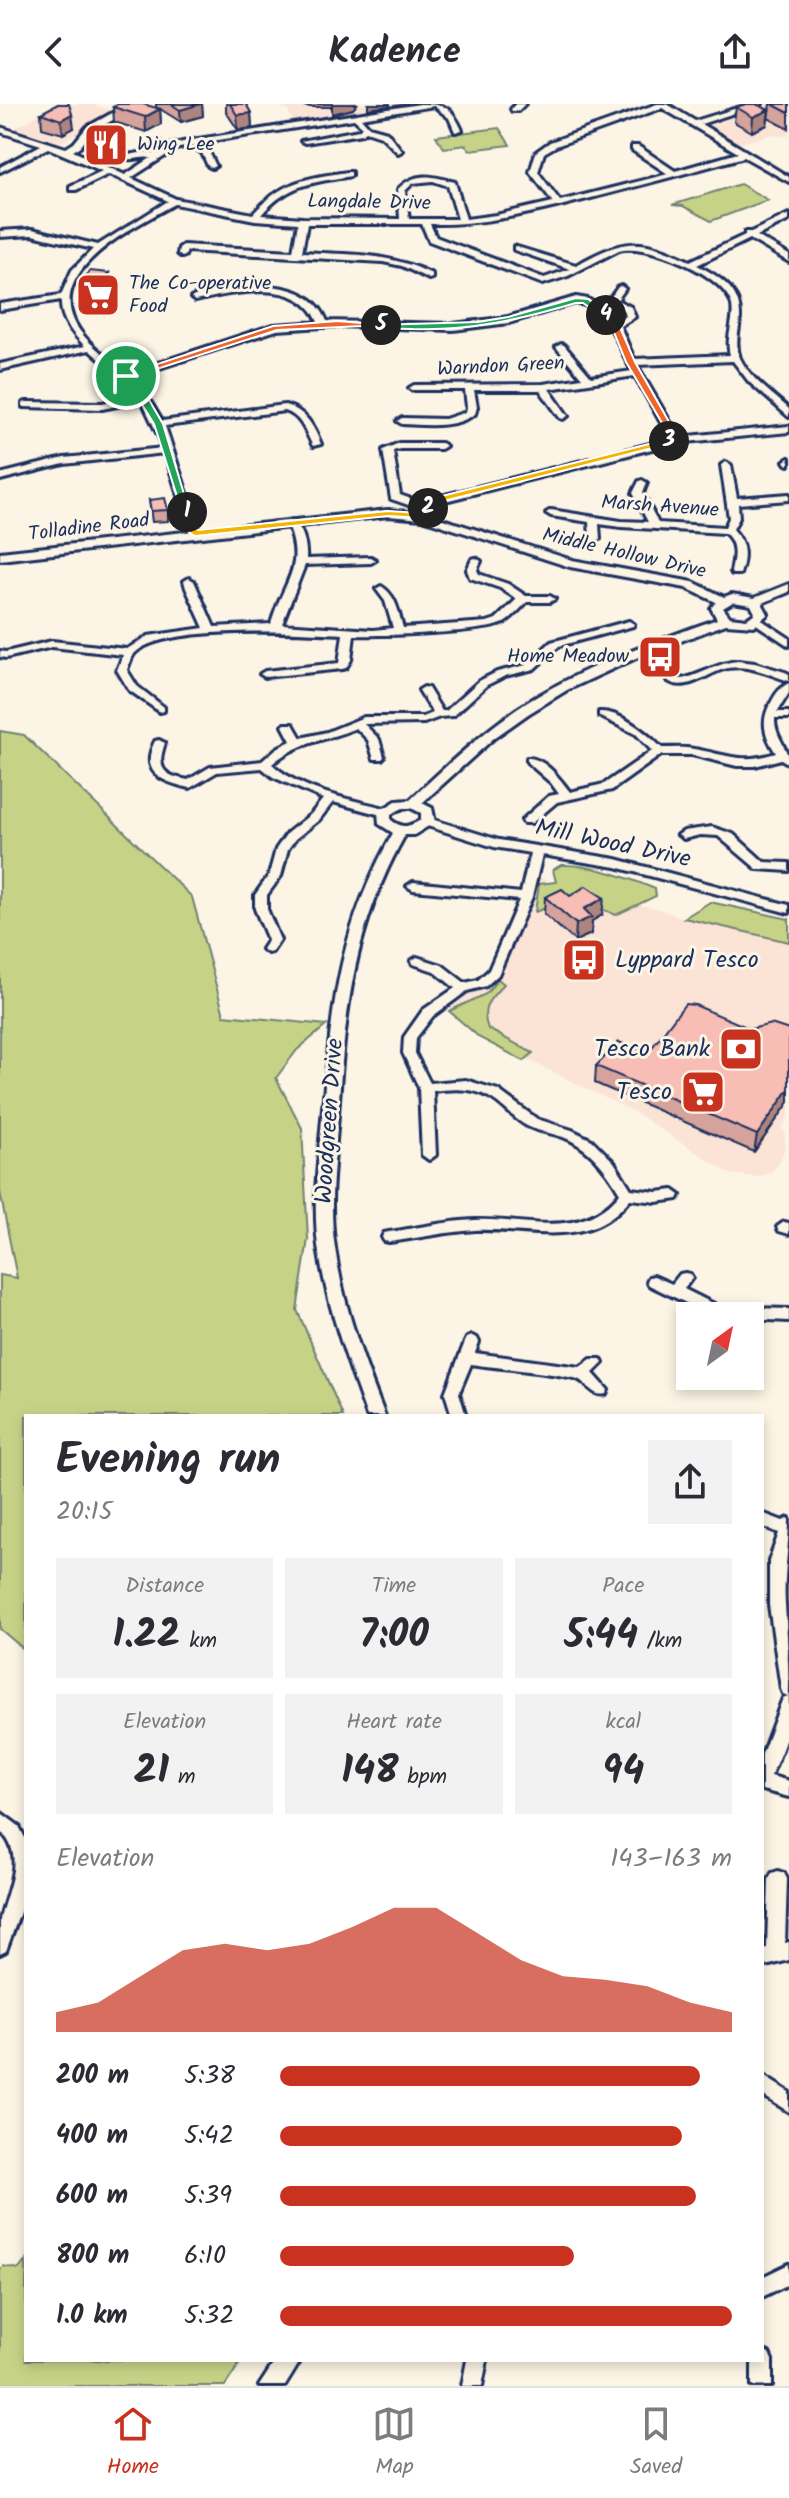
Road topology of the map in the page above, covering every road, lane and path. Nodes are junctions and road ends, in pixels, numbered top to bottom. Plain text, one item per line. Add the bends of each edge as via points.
1 (135, 104) edge
2 (436, 104) edge
3 (661, 104) edge
4 (758, 104) edge
5 (357, 118) junction
6 (468, 120) dead end
7 (694, 124) junction
8 (364, 128) junction
9 (0, 129) edge
10 (305, 141) dead end
11 (192, 142) junction
12 (49, 144) junction
13 (408, 145) dead end
14 (635, 148) dead end
15 (67, 151) junction
16 (745, 154) junction
17 (131, 157) dead end
18 (159, 157) junction
19 (212, 166) dead end
20 (0, 170) edge
21 (110, 170) junction
22 (348, 174) dead end
23 (674, 174) junction
24 (127, 177) junction
25 (789, 180) edge
26 (73, 188) dead end
27 (174, 201) junction
28 (558, 204) junction
29 (255, 217) junction
30 (789, 217) edge
31 (303, 221) junction
32 (405, 222) junction
33 (425, 222) junction
34 (463, 222) junction
35 (0, 234) edge
36 (748, 234) junction
37 (99, 248) junction
38 (517, 248) dead end
39 (182, 251) dead end
40 (297, 254) junction
41 (789, 259) edge
42 (689, 265) junction
43 (577, 268) junction
44 (429, 276) dead end
45 (621, 289) dead end
46 (65, 297) junction
47 (195, 298) dead end
48 (0, 307) edge
49 (323, 324) junction
50 (615, 325) junction
51 (92, 347) junction
52 (561, 347) dead end
53 (735, 358) junction
54 (631, 362) junction
55 (0, 367) edge
56 (637, 373) junction
57 (126, 376) junction
58 (588, 380) junction
59 (543, 387) junction
60 (411, 389) dead end
61 (469, 389) junction
62 (144, 398) junction
63 (31, 407) dead end
64 (564, 412) dead end
65 (789, 414) edge
66 (407, 419) dead end
67 (158, 424) junction
68 (789, 429) edge
69 (676, 440) junction
70 (316, 444) dead end
71 (441, 446) dead end
72 (168, 450) junction
73 (726, 465) dead end
74 (0, 477) edge
75 (642, 483) dead end
76 (789, 497) edge
77 (733, 501) junction
78 (426, 512) junction
79 (551, 513) dead end
80 (594, 521) junction
81 (292, 523) junction
82 (654, 525) junction
83 (728, 530) junction
84 (195, 533) junction
85 (595, 539) dead end
86 (0, 556) edge
87 (371, 560) dead end
88 (476, 561) dead end
89 (303, 562) junction
90 (725, 562) dead end
91 (189, 581) dead end
92 (789, 588) edge
93 (381, 589) dead end
94 (524, 599) junction
95 (550, 599) dead end
96 (723, 601) junction
97 (755, 602) junction
98 (726, 620) junction
99 (757, 620) junction
100 (629, 624) dead end
101 (276, 627) junction
102 (210, 630) junction
103 (349, 632) junction
104 (399, 632) junction
105 (789, 643) edge
106 (534, 648) dead end
107 (129, 652) junction
108 (546, 652) junction
109 (0, 654) edge
110 (265, 674) dead end
111 (789, 678) edge
112 (673, 681) dead end
113 (789, 686) edge
114 (424, 690) dead end
115 (160, 709) dead end
116 (439, 714) junction
117 (603, 714) dead end
118 (769, 715) junction
119 (789, 715) edge
120 (357, 723) junction
121 (289, 726) dead end
122 (297, 742) junction
123 (159, 743) dead end
124 (659, 751) junction
125 (378, 757) dead end
126 (786, 758) edge
127 (531, 760) dead end
128 (265, 764) junction
129 (566, 795) junction
130 (330, 798) junction
131 (413, 804) junction
132 (385, 812) junction
133 (539, 816) dead end
134 (428, 822) junction
135 (401, 831) junction
136 (684, 835) dead end
137 (537, 850) junction
138 (789, 867) edge
139 (413, 886) dead end
140 (526, 897) junction
141 (789, 909) edge
142 (268, 949) dead end
143 (417, 961) dead end
144 (463, 988) junction
145 (426, 1088) junction
146 (429, 1155) dead end
147 (627, 1194) junction
148 (673, 1195) dead end
149 (389, 1237) dead end
150 (685, 1278) dead end
151 (654, 1281) dead end
152 (674, 1291) junction
153 (789, 1315) edge
154 (472, 1342) dead end
155 (465, 1358) junction
156 (596, 1363) dead end
157 (583, 1373) junction
158 (601, 1390) dead end
159 (375, 1414) edge
160 (458, 1414) edge
161 (764, 1520) edge
162 (788, 1528) edge
163 (789, 1689) edge
164 (789, 1703) edge
165 (764, 1773) edge
166 (764, 1780) edge
167 (789, 1789) edge
168 (0, 1820) edge
169 (778, 1879) dead end
170 (0, 1945) edge
171 (776, 1955) edge
172 (764, 2085) edge
173 (789, 2103) edge
174 (789, 2274) edge
175 (764, 2286) edge
176 (289, 2362) edge
177 (477, 2362) edge
178 (762, 2362) edge
179 (271, 2386) edge
180 (472, 2386) edge
181 (762, 2386) edge

1 - 15 street via 90,129
2 - 5 street
2 - 6 street via 456,126
3 - 7 street
3 - 28 street via 540,152 534,172
4 - 7 street
5 - 8 street
5 - 11 street
7 - 16 street
8 - 10 street via 334,139
8 - 13 street via 384,134 396,149
9 - 12 street, Langdale Drive
11 - 18 street
11 - 19 street
12 - 15 street, Langdale Drive
12 - 20 street
14 - 23 street
15 - 21 street, Langdale Drive
16 - 23 street, Langdale Drive
16 - 25 street
17 - 18 street via 145,152
18 - 24 street
21 - 24 street, Langdale Drive
21 - 26 street
22 - 29 street via 290,185 273,194
23 - 28 street, Langdale Drive
24 - 27 street, Langdale Drive
27 - 29 street, Langdale Drive
27 - 37 street
28 - 34 street, Langdale Drive
29 - 31 street, Langdale Drive
30 - 36 street
31 - 32 street, Langdale Drive
31 - 40 street
32 - 33 street, Langdale Drive
32 - 34 street via 401,191 411,181 433,179 452,184
33 - 34 street, Langdale Drive
33 - 43 street via 432,239 543,281
35 - 37 street via 32,232
36 - 41 street
36 - 42 street
37 - 46 street via 71,277
38 - 43 street
39 - 40 street
40 - 44 street via 383,259
42 - 43 street via 640,245 626,245
42 - 53 street via 717,278 733,297 738,316 732,339
45 - 50 street via 612,301 628,309 631,317
46 - 48 street
46 - 51 street via 67,318
47 - 49 street via 255,288 285,291 307,302
49 - 50 street via 453,327 585,301
49 - 57 street via 276,327
50 - 54 street
51 - 55 street
51 - 57 street
52 - 58 street
53 - 54 street
53 - 65 street
54 - 56 street
56 - 58 street, Warndon Green
56 - 69 street
57 - 62 street
58 - 59 street, Warndon Green
59 - 61 street, Warndon Green
59 - 64 street
60 - 61 street, Warndon Green
61 - 66 street via 472,407 464,418
62 - 63 street via 102,406
62 - 67 street
67 - 70 street via 285,408 307,422
67 - 72 street
68 - 69 street, Tolladine Road
69 - 78 street, Tolladine Road via 437,500
71 - 78 street via 388,450 395,497
72 - 74 street via 64,461
72 - 84 street
73 - 77 street
75 - 82 street via 638,493
76 - 77 street, Marsh Avenue
77 - 83 street, Marsh Avenue
78 - 81 main road, Tolladine Road
78 - 96 main road, Middle Hollow Drive via 570,563 689,585
79 - 80 street, Marsh Avenue
80 - 82 street, Marsh Avenue
80 - 85 street
81 - 84 main road, Tolladine Road
81 - 89 street
82 - 83 street, Marsh Avenue
83 - 90 street via 740,550 737,568
84 - 86 main road, Tolladine Road
87 - 89 street
88 - 94 street via 474,576
89 - 101 street via 284,596
91 - 102 street
92 - 97 main road
93 - 104 street via 390,600
94 - 95 street
94 - 104 street via 488,625
96 - 97 main road
96 - 98 main road via 717,608
97 - 99 main road via 762,614
98 - 99 main road
98 - 131 main road via 645,649 539,701 486,738
99 - 105 street
100 - 108 street via 570,638
101 - 102 street
101 - 103 street
102 - 107 street via 152,638
103 - 104 street
103 - 110 street via 342,666
106 - 108 street
107 - 109 street via 52,644
107 - 115 street via 122,670 133,688
108 - 116 street via 530,667 483,683 449,714
111 - 112 street via 735,664 684,684
113 - 118 street via 772,703
114 - 116 street
116 - 120 street via 424,720 373,718
117 - 124 street via 640,732
118 - 119 street
118 - 126 street via 769,726
120 - 122 street
120 - 125 street via 373,739
121 - 122 street
122 - 128 street
123 - 128 street via 153,756 157,770 182,783 190,784 214,769
124 - 126 street via 692,752 737,763
124 - 129 street via 608,787
127 - 129 street
128 - 130 street via 277,775
129 - 133 street via 553,799
130 - 132 street
130 - 142 street via 291,836 261,895 274,940
131 - 132 main road
131 - 134 main road via 427,811
132 - 135 main road via 384,821
134 - 135 main road via 417,830
134 - 137 street, Mill Wood Drive
135 - 159 main road, Woodgreen Drive via 373,881 345,962 335,1026 324,1195 324,1228 340,1314
136 - 138 street via 714,830 733,836 761,866
137 - 140 street
137 - 141 street, Mill Wood Drive via 616,863
139 - 140 street
140 - 144 street via 494,972 482,983
143 - 144 street via 438,968
144 - 145 street via 428,1013 410,1037 409,1053
145 - 146 street
145 - 147 street via 472,1084 491,1091 537,1125 589,1143
147 - 148 street
147 - 149 street via 619,1207 594,1224 559,1230 481,1225
150 - 152 street
151 - 152 street
152 - 153 street via 718,1312
154 - 155 street
155 - 157 street
155 - 160 street via 452,1393
156 - 157 street
157 - 158 street
161 - 162 street
162 - 163 street via 777,1561 777,1605
164 - 165 street
166 - 167 street
168 - 170 street via 12,1827 23,1851 18,1890
169 - 171 street
172 - 173 street
174 - 175 street
176 - 179 main road
177 - 180 street
178 - 181 street

